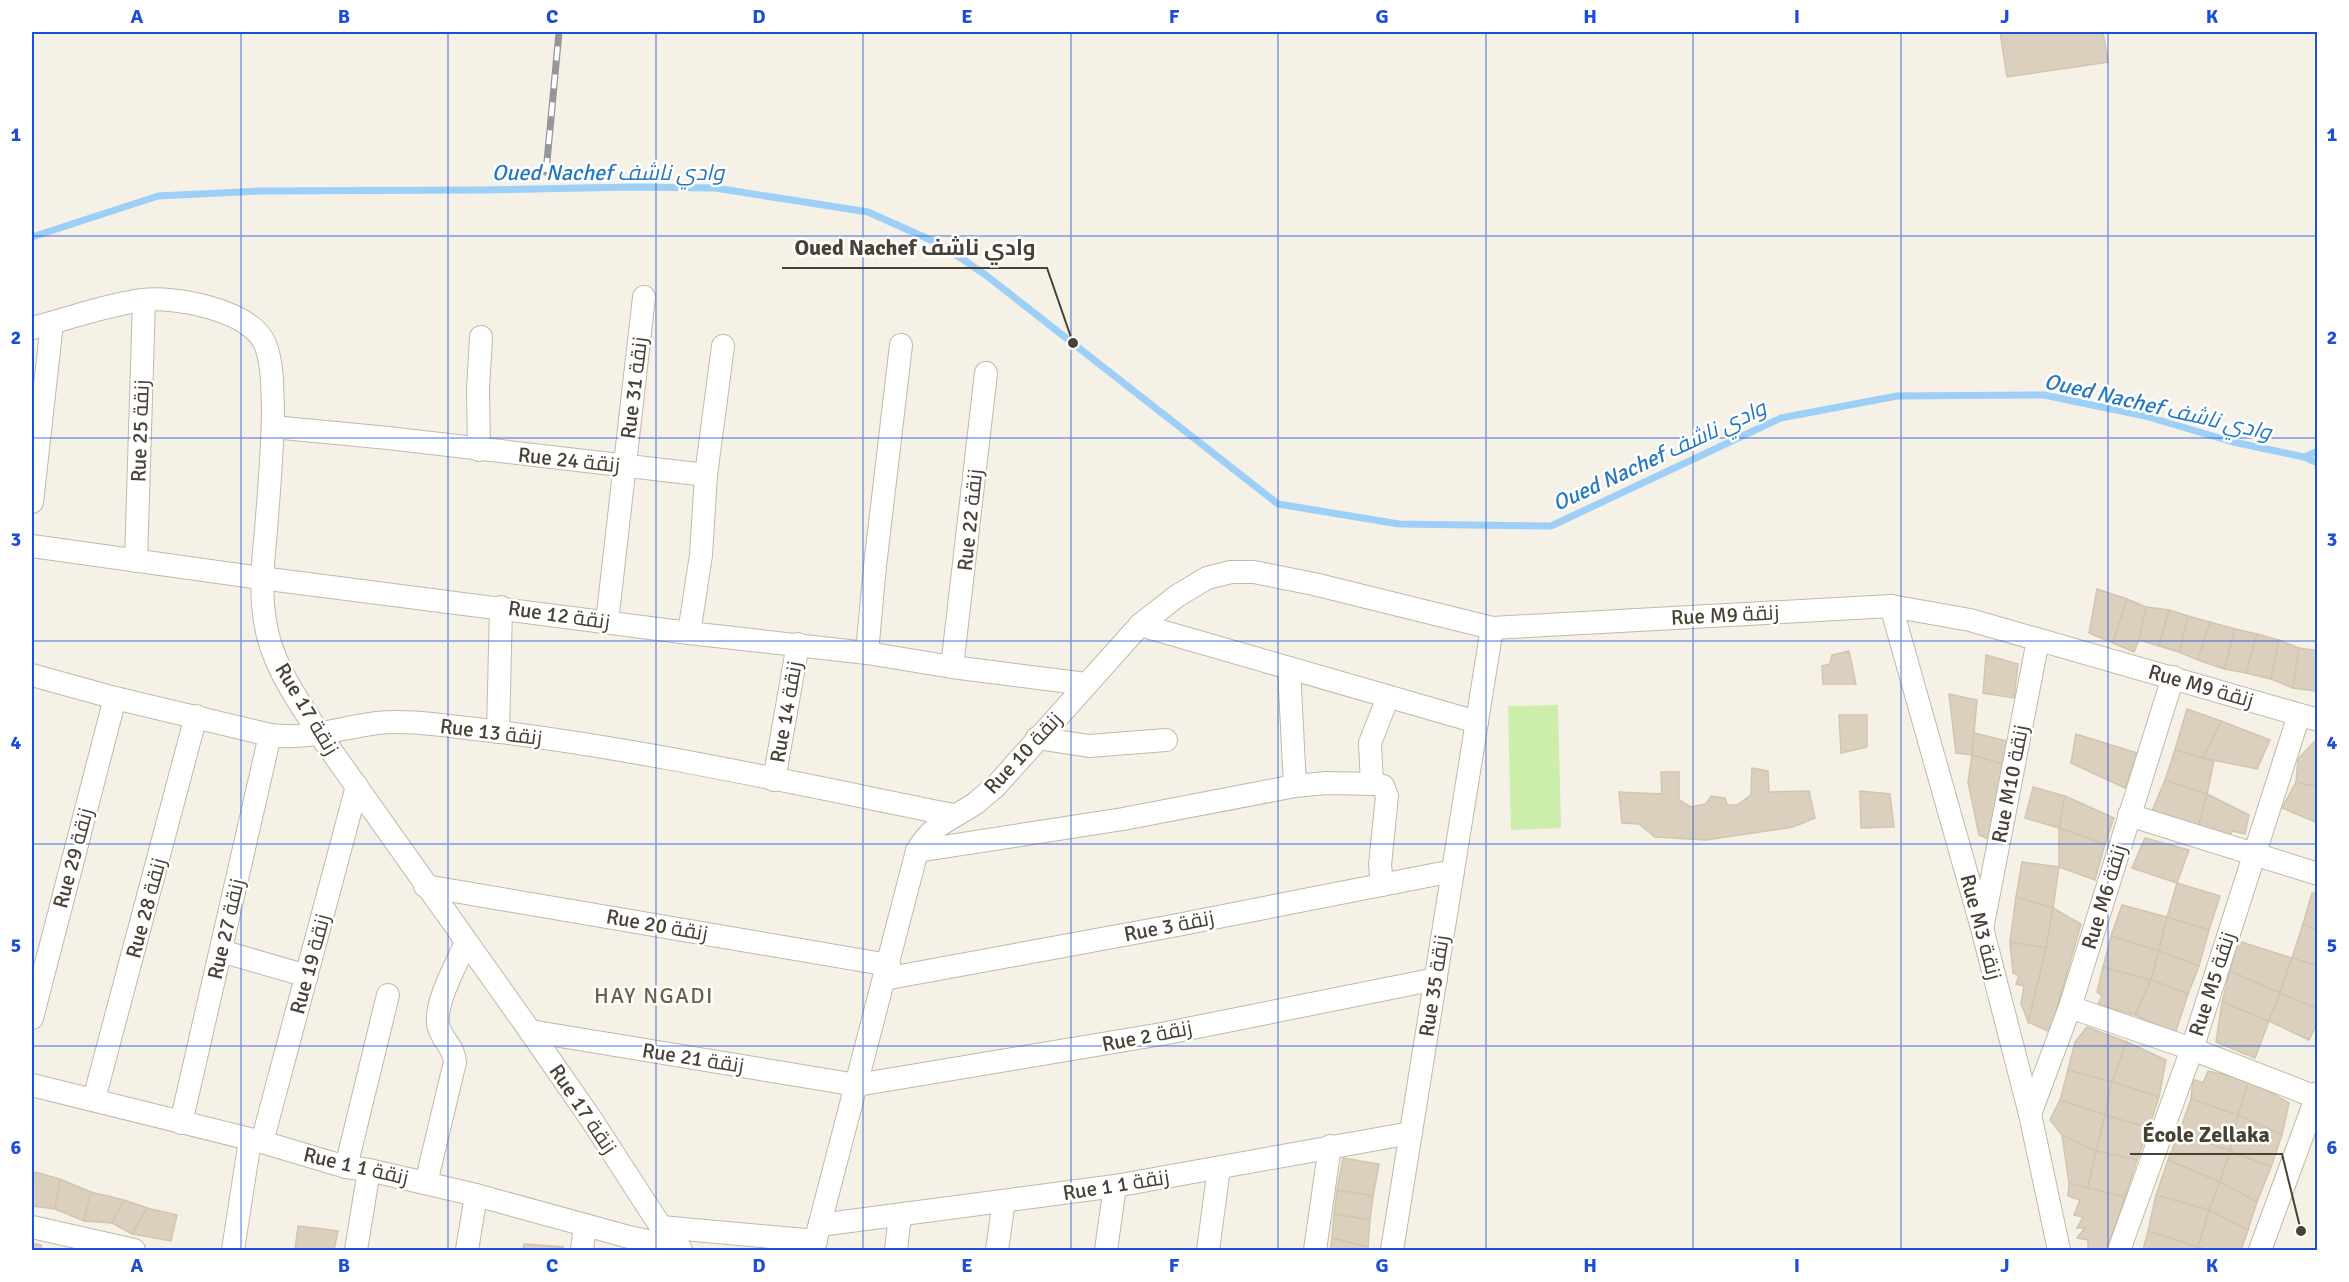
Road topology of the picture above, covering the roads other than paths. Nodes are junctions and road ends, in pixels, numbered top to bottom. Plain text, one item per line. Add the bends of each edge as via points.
1 (644, 297) dead end
2 (144, 300) junction
3 (42, 326) edge
4 (481, 337) dead end
5 (902, 345) dead end
6 (723, 346) dead end
7 (986, 373) dead end
8 (273, 427) junction
9 (479, 450) junction
10 (624, 466) junction
11 (706, 475) junction
12 (32, 502) edge
13 (32, 546) edge
14 (136, 561) junction
15 (261, 578) junction
16 (1891, 606) junction
17 (501, 607) junction
18 (607, 622) junction
19 (1140, 625) junction
20 (1492, 628) junction
21 (689, 633) junction
22 (2038, 640) junction
23 (798, 644) junction
24 (867, 653) junction
25 (952, 667) junction
26 (1288, 668) junction
27 (2173, 677) junction
28 (33, 681) edge
29 (1086, 684) junction
30 (1388, 697) junction
31 (115, 698) junction
32 (196, 716) junction
33 (2308, 717) edge
34 (1477, 722) junction
35 (498, 732) junction
36 (270, 735) junction
37 (320, 735) junction
38 (1037, 738) junction
39 (1166, 741) dead end
40 (774, 780) junction
41 (1372, 784) junction
42 (357, 786) junction
43 (1295, 786) junction
44 (953, 815) junction
45 (2129, 816) junction
46 (917, 851) junction
47 (2254, 854) junction
48 (1453, 871) junction
49 (2318, 874) edge
50 (1382, 885) junction
51 (425, 886) junction
52 (1982, 928) junction
53 (466, 942) junction
54 (221, 951) junction
55 (886, 972) junction
56 (307, 976) junction
57 (1436, 979) junction
58 (388, 995) dead end
59 (2070, 1007) junction
60 (32, 1018) edge
61 (530, 1031) junction
62 (2192, 1049) junction
63 (32, 1085) edge
64 (857, 1085) junction
65 (2317, 1095) edge
66 (94, 1099) junction
67 (2030, 1114) junction
68 (181, 1123) junction
69 (1411, 1133) junction
70 (256, 1141) junction
71 (1330, 1146) junction
72 (346, 1167) junction
73 (1219, 1168) junction
74 (369, 1170) junction
75 (426, 1183) junction
76 (1115, 1186) junction
77 (476, 1195) junction
78 (1004, 1201) junction
79 (900, 1215) junction
80 (585, 1225) junction
81 (32, 1227) edge
82 (661, 1227) junction
83 (816, 1239) edge
84 (120, 1249) edge
85 (681, 1249) edge
86 (233, 1251) edge
87 (356, 1251) edge
88 (467, 1251) edge
89 (582, 1251) edge
90 (896, 1251) edge
91 (997, 1251) edge
92 (1106, 1251) edge
93 (1208, 1251) edge
94 (1315, 1251) edge
95 (1392, 1251) edge
96 (2059, 1251) edge
97 (2119, 1251) edge
98 (2260, 1251) edge

1 - 10 street, Rue 31 زنقة
2 - 3 street, Rue 17 زنقة
2 - 8 street, Rue 17 زنقة via 188,303 237,317 249,325 265,344 272,380
2 - 14 street, Rue 25 زنقة
3 - 12 street
4 - 9 street
5 - 24 street
6 - 11 street
7 - 25 street, Rue 22 زنقة
8 - 9 street, Rue 24 زنقة
8 - 15 street, Rue 17 زنقة
9 - 10 street, Rue 24 زنقة
10 - 11 street, Rue 24 زنقة
10 - 18 street, Rue 31 زنقة
11 - 21 street via 701,555
13 - 14 street, Rue 12 زنقة
14 - 15 street, Rue 12 زنقة
15 - 17 street, Rue 12 زنقة
15 - 37 street, Rue 17 زنقة via 265,623 273,651 284,677
16 - 20 street, Rue M9 زنقة
16 - 22 street, Rue M9 زنقة via 1970,620
16 - 52 street, Rue M3 زنقة
17 - 18 street, Rue 12 زنقة
17 - 35 street
18 - 21 street, Rue 12 زنقة
19 - 20 street, Rue M9 زنقة via 1207,578 1254,572
19 - 26 street
19 - 29 street, Rue 10 زنقة
20 - 34 street, Rue 35 زنقة
21 - 23 street, Rue 12 زنقة
22 - 27 street, Rue M9 زنقة
22 - 52 street, Rue M10 زنقة
23 - 24 street, Rue 12 زنقة
23 - 40 street, Rue 14 زنقة
24 - 25 street, Rue 12 زنقة
25 - 29 street, Rue 12 زنقة
26 - 30 street
26 - 43 street
27 - 33 street, Rue M9 زنقة
27 - 45 street, Rue M6 زنقة
28 - 31 street, Rue 13 زنقة
29 - 38 street, Rue 10 زنقة
30 - 34 street
30 - 41 street via 1370,743
31 - 32 street, Rue 13 زنقة
31 - 60 street, Rue 29 زنقة
32 - 36 street, Rue 13 زنقة
32 - 66 street, Rue 28 زنقة
33 - 47 street, Rue M5 زنقة
34 - 48 street, Rue 35 زنقة
35 - 37 street, Rue 13 زنقة via 400,722
35 - 40 street, Rue 13 زنقة
36 - 37 street, Rue 13 زنقة
36 - 54 street, Rue 27 زنقة
37 - 42 street, Rue 17 زنقة
38 - 39 street via 1089,746
38 - 44 street, Rue 10 زنقة via 995,787
40 - 44 street, Rue 13 زنقة
41 - 43 street
41 - 50 street via 1383,786 1387,796 1380,865
42 - 51 street, Rue 17 زنقة
42 - 56 street, Rue 19 زنقة
43 - 46 street via 1123,819
44 - 46 street, Rue 10 زنقة via 932,829
45 - 47 street
45 - 59 street, Rue M6 زنقة
46 - 55 street, Rue 10 زنقة
47 - 49 street
47 - 62 street, Rue M5 زنقة
48 - 50 street, Rue 3 زنقة
48 - 57 street, Rue 35 زنقة
50 - 55 street, Rue 3 زنقة
51 - 53 street, Rue 17 زنقة
51 - 55 street, Rue 20 زنقة
52 - 67 street, Rue M3 زنقة
53 - 61 street, Rue 17 زنقة
53 - 75 street via 438,1011 440,1032 454,1052 455,1062
54 - 56 street
54 - 68 street, Rue 27 زنقة
55 - 64 street, Rue 10 زنقة
56 - 70 street, Rue 19 زنقة
57 - 64 street, Rue 2 زنقة via 1162,1034
57 - 69 street, Rue 35 زنقة
58 - 72 street
59 - 62 street
59 - 67 street, Rue M6 زنقة
61 - 64 street, Rue 21 زنقة
61 - 82 street, Rue 17 زنقة
62 - 65 street
62 - 97 street, Rue M5 زنقة
63 - 66 street, Rue 1 زنقة 1
64 - 83 street, Rue 10 زنقة
65 - 98 street
66 - 68 street, Rue 1 زنقة 1
67 - 96 street, Rue M3 زنقة
68 - 70 street, Rue 1 زنقة 1
69 - 71 street, Rue 1 زنقة 1
69 - 95 street, Rue 35 زنقة
70 - 72 street, Rue 1 زنقة 1
70 - 86 street, Rue 19 زنقة
71 - 73 street, Rue 1 زنقة 1
71 - 94 street
72 - 74 street, Rue 1 زنقة 1
73 - 76 street, Rue 1 زنقة 1
73 - 93 street
74 - 75 street, Rue 1 زنقة 1
74 - 87 street
75 - 77 street, Rue 1 زنقة 1
76 - 78 street, Rue 1 زنقة 1
76 - 92 street
77 - 80 street, Rue 1 زنقة 1
77 - 88 street
78 - 79 street, Rue 1 زنقة 1
78 - 91 street
79 - 83 street, Rue 1 زنقة 1
79 - 90 street
80 - 85 street, Rue 1 زنقة 1
80 - 89 street
81 - 84 street
82 - 83 street
82 - 85 street, Rue 17 زنقة

